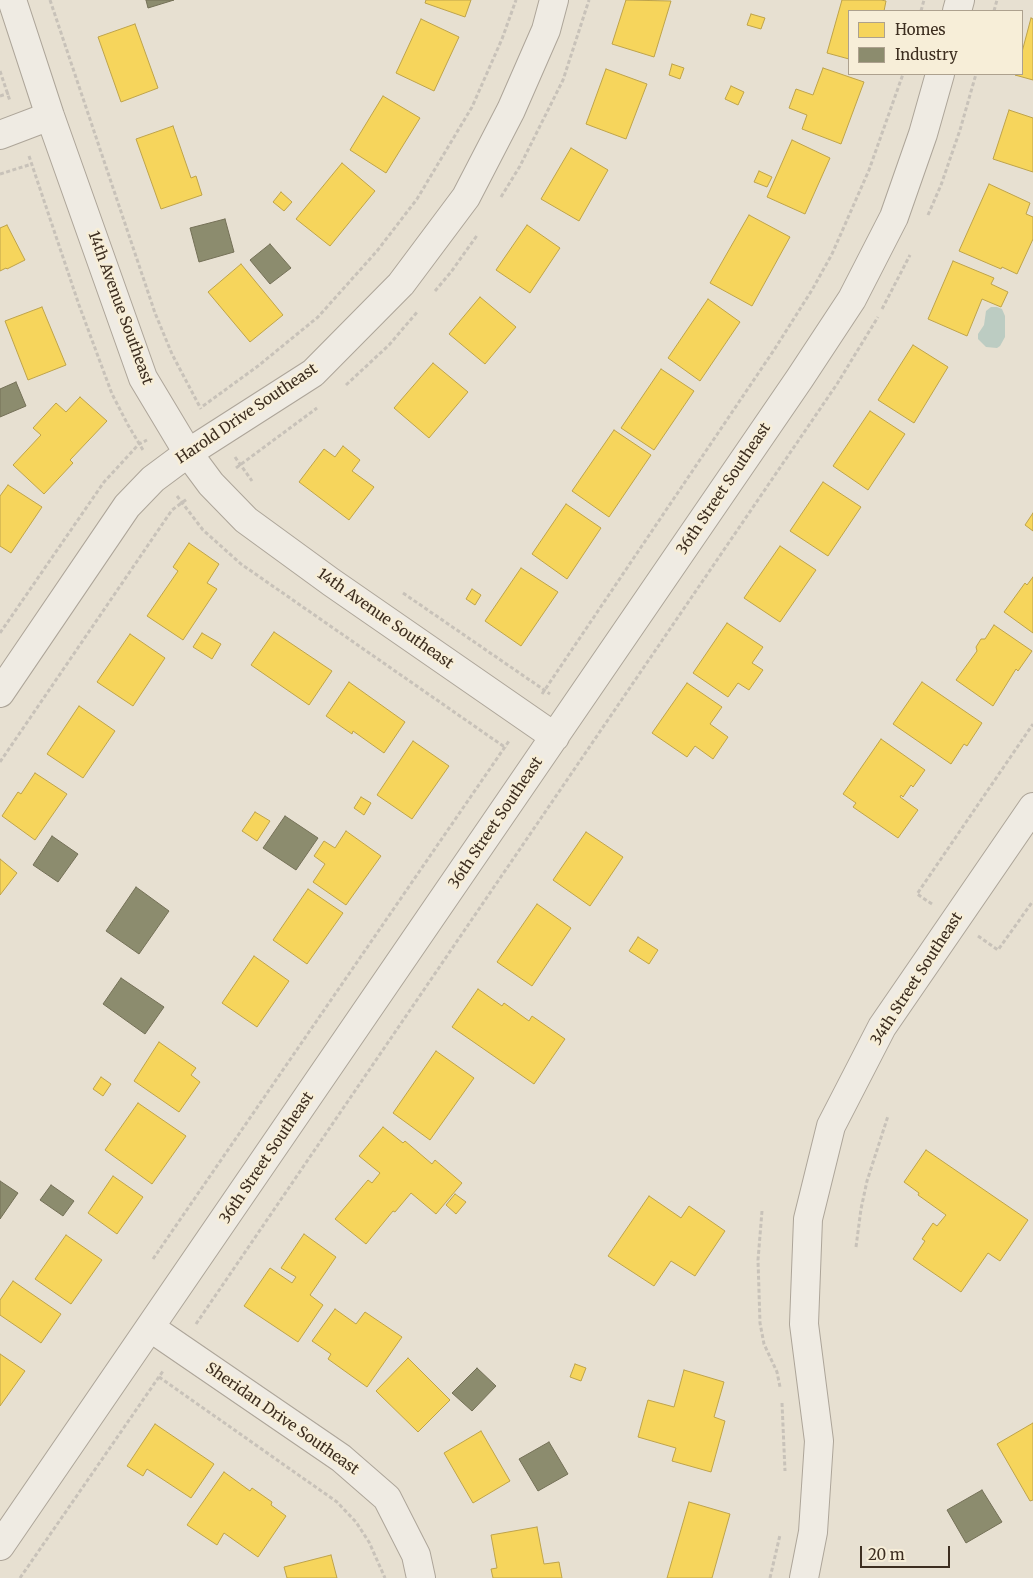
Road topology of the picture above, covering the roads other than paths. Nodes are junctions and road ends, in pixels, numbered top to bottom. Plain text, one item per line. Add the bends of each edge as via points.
1 (12, 0) edge
2 (554, 0) edge
3 (940, 75) edge
4 (50, 116) junction
5 (0, 135) edge
6 (188, 454) junction
7 (0, 693) edge
8 (555, 737) junction
9 (1033, 807) edge
10 (151, 1328) junction
11 (0, 1546) edge
12 (421, 1578) edge
13 (804, 1578) edge

1 - 4 street, 14th Avenue Southeast
2 - 6 street, Harold Drive Southeast via 546,30 511,110 466,197 401,284 313,373
3 - 8 street, 36th Street Southeast via 894,217 852,299
4 - 5 street
4 - 6 street, 14th Avenue Southeast via 143,378
6 - 7 street, Harold Drive Southeast via 153,479 127,506
6 - 8 street, 14th Avenue Southeast via 211,484 246,520
8 - 10 street, 36th Street Southeast
9 - 13 street, 34th Street Southeast via 882,1027 831,1126 808,1219 804,1324 819,1441 813,1532
10 - 11 street, 36th Street Southeast
10 - 12 street, Sheridan Drive Southeast via 341,1458 387,1498 416,1555

